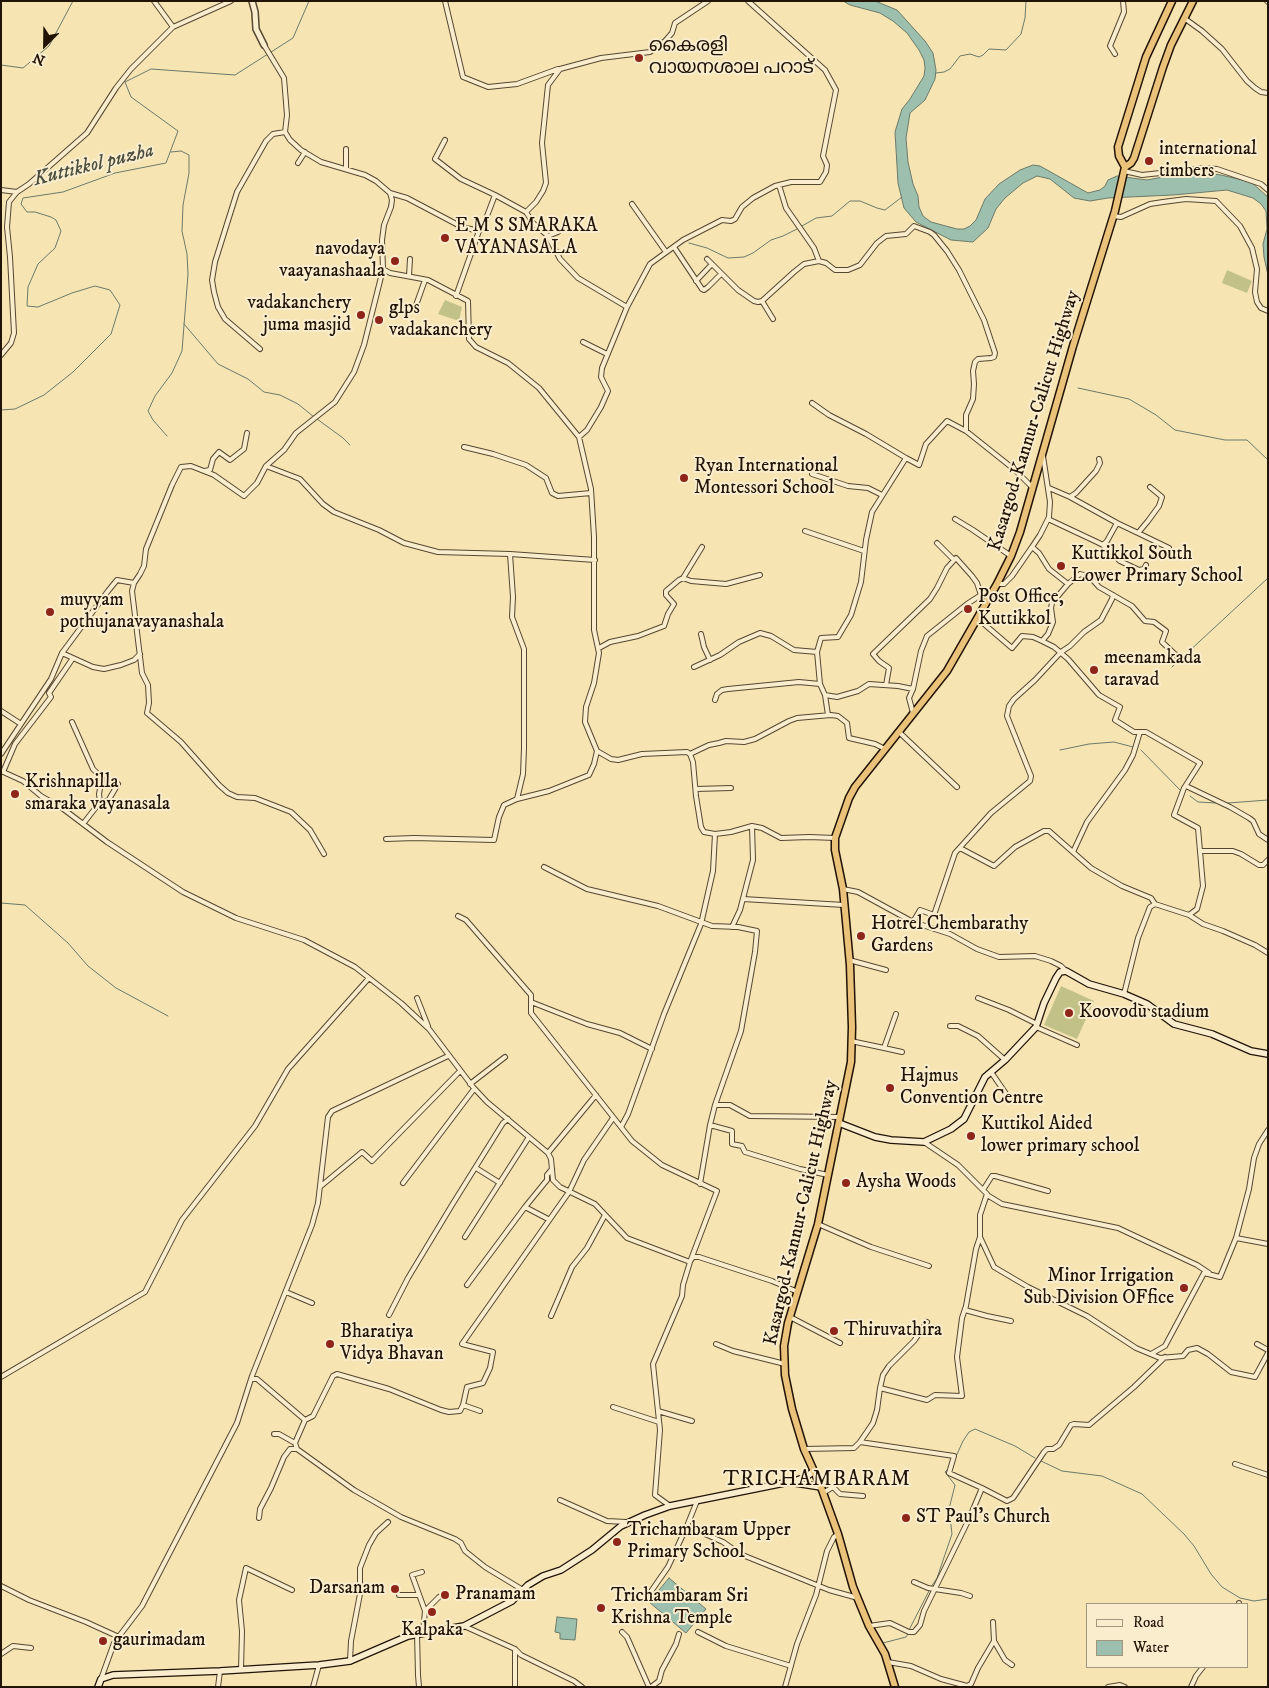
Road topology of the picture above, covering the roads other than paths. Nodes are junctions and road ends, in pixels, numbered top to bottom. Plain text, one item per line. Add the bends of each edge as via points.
1 (154, 1) edge
2 (230, 1) edge
3 (252, 1) edge
4 (445, 1) edge
5 (708, 1) edge
6 (748, 1) edge
7 (1122, 1) edge
8 (1172, 1) edge
9 (1192, 1) edge
10 (1184, 18) junction
11 (173, 26) junction
12 (264, 45) joint
13 (1115, 54) dead end
14 (560, 69) junction
15 (545, 74) junction
16 (554, 76) junction
17 (1268, 93) edge
18 (285, 132) junction
19 (445, 140) dead end
20 (346, 149) dead end
21 (305, 152) junction
22 (298, 163) dead end
23 (346, 169) junction
24 (1124, 171) junction
25 (779, 185) junction
26 (1, 190) edge
27 (1268, 190) edge
28 (16, 192) junction
29 (390, 193) junction
30 (495, 195) junction
31 (632, 204) dead end
32 (526, 212) junction
33 (1114, 213) junction
34 (479, 231) junction
35 (558, 232) dead end
36 (548, 236) junction
37 (674, 247) junction
38 (666, 252) junction
39 (410, 259) dead end
40 (707, 259) dead end
41 (819, 261) junction
42 (712, 264) junction
43 (383, 269) junction
44 (721, 274) junction
45 (409, 276) junction
46 (425, 280) junction
47 (696, 281) junction
48 (456, 296) junction
49 (762, 301) junction
50 (627, 307) junction
51 (415, 308) dead end
52 (1268, 310) edge
53 (773, 319) dead end
54 (583, 342) dead end
55 (260, 349) dead end
56 (607, 354) junction
57 (1, 356) edge
58 (812, 403) dead end
59 (966, 431) junction
60 (247, 433) dead end
61 (579, 436) junction
62 (464, 447) dead end
63 (1042, 454) junction
64 (906, 458) junction
65 (1099, 459) dead end
66 (266, 466) junction
67 (204, 472) junction
68 (812, 474) dead end
69 (1150, 487) dead end
70 (1033, 488) junction
71 (1049, 488) junction
72 (591, 493) junction
73 (882, 495) junction
74 (1070, 497) junction
75 (955, 519) dead end
76 (1048, 519) junction
77 (1117, 522) junction
78 (806, 531) dead end
79 (1138, 533) junction
80 (937, 543) dead end
81 (1102, 545) junction
82 (702, 547) dead end
83 (1032, 547) junction
84 (1169, 548) dead end
85 (864, 551) junction
86 (510, 554) junction
87 (1011, 556) junction
88 (595, 560) junction
89 (954, 560) junction
90 (1146, 565) dead end
91 (760, 575) dead end
92 (684, 578) junction
93 (134, 583) junction
94 (997, 584) junction
95 (1068, 584) junction
96 (992, 592) junction
97 (981, 595) junction
98 (1113, 595) junction
99 (977, 618) junction
100 (702, 634) dead end
101 (1042, 641) junction
102 (599, 648) junction
103 (817, 652) junction
104 (1060, 652) junction
105 (62, 653) junction
106 (140, 654) junction
107 (73, 658) junction
108 (1179, 658) dead end
109 (710, 660) junction
110 (694, 667) dead end
111 (820, 684) junction
112 (886, 685) junction
113 (913, 689) junction
114 (825, 695) junction
115 (715, 700) dead end
116 (1, 711) edge
117 (913, 714) junction
118 (828, 715) junction
119 (72, 722) dead end
120 (21, 724) junction
121 (898, 731) junction
122 (1140, 732) junction
123 (885, 749) junction
124 (597, 751) junction
125 (1, 754) edge
126 (690, 754) junction
127 (2, 771) edge
128 (118, 784) dead end
129 (1186, 786) junction
130 (957, 787) dead end
131 (731, 788) dead end
132 (696, 789) junction
133 (517, 799) junction
134 (100, 802) junction
135 (83, 824) junction
136 (752, 826) junction
137 (715, 834) junction
138 (386, 838) dead end
139 (836, 838) junction
140 (1268, 840) edge
141 (960, 848) junction
142 (1200, 851) junction
143 (1073, 852) junction
144 (324, 854) dead end
145 (1268, 860) edge
146 (544, 867) dead end
147 (843, 889) junction
148 (743, 899) junction
149 (1155, 904) junction
150 (844, 905) junction
151 (1189, 915) junction
152 (458, 916) dead end
153 (701, 922) junction
154 (913, 922) junction
155 (732, 927) junction
156 (1268, 954) edge
157 (849, 960) junction
158 (886, 970) dead end
159 (1066, 971) junction
160 (369, 978) junction
161 (1124, 994) junction
162 (417, 998) dead end
163 (978, 998) dead end
164 (531, 1002) junction
165 (896, 1014) dead end
166 (950, 1026) dead end
167 (1036, 1026) junction
168 (429, 1028) junction
169 (851, 1041) junction
170 (1077, 1045) dead end
171 (884, 1048) junction
172 (652, 1050) junction
173 (902, 1052) dead end
174 (1268, 1054) edge
175 (448, 1056) junction
176 (505, 1057) dead end
177 (1005, 1060) junction
178 (460, 1071) junction
179 (991, 1072) junction
180 (470, 1084) junction
181 (474, 1089) junction
182 (596, 1095) junction
183 (1011, 1100) dead end
184 (716, 1105) junction
185 (613, 1118) junction
186 (508, 1119) junction
187 (840, 1120) junction
188 (710, 1125) junction
189 (620, 1127) junction
190 (1268, 1130) edge
191 (529, 1137) junction
192 (924, 1142) junction
193 (548, 1153) junction
194 (476, 1168) junction
195 (552, 1170) junction
196 (828, 1174) junction
197 (403, 1183) dead end
198 (500, 1184) junction
199 (700, 1184) junction
200 (320, 1187) junction
201 (983, 1190) junction
202 (1048, 1191) dead end
203 (569, 1192) junction
204 (987, 1195) junction
205 (525, 1207) junction
206 (605, 1215) junction
207 (548, 1220) junction
208 (818, 1224) junction
209 (465, 1237) dead end
210 (980, 1237) junction
211 (1236, 1238) junction
212 (1268, 1244) edge
213 (690, 1262) junction
214 (929, 1266) dead end
215 (1210, 1274) junction
216 (467, 1285) dead end
217 (286, 1292) junction
218 (798, 1292) junction
219 (312, 1303) dead end
220 (965, 1310) junction
221 (389, 1315) dead end
222 (551, 1316) dead end
223 (790, 1317) junction
224 (1011, 1321) dead end
225 (927, 1322) dead end
226 (840, 1343) dead end
227 (716, 1344) dead end
228 (1257, 1344) dead end
229 (1166, 1346) junction
230 (1268, 1352) edge
231 (1151, 1354) junction
232 (1164, 1357) junction
233 (785, 1364) junction
234 (1, 1378) edge
235 (251, 1379) junction
236 (880, 1388) junction
237 (463, 1405) junction
238 (613, 1407) dead end
239 (480, 1411) dead end
240 (658, 1411) junction
241 (305, 1420) junction
242 (692, 1421) dead end
243 (659, 1422) junction
244 (274, 1434) dead end
245 (860, 1442) junction
246 (295, 1443) junction
247 (297, 1449) junction
248 (804, 1449) junction
249 (1234, 1464) dead end
250 (814, 1471) junction
251 (1268, 1475) edge
252 (789, 1482) junction
253 (982, 1488) junction
254 (822, 1490) junction
255 (863, 1496) dead end
256 (560, 1500) dead end
257 (697, 1501) junction
258 (670, 1506) junction
259 (259, 1518) dead end
260 (388, 1522) dead end
261 (628, 1523) junction
262 (687, 1526) junction
263 (838, 1534) junction
264 (422, 1572) dead end
265 (914, 1582) dead end
266 (1, 1586) edge
267 (818, 1586) junction
268 (932, 1588) junction
269 (292, 1590) dead end
270 (523, 1590) junction
271 (652, 1590) dead end
272 (419, 1594) junction
273 (399, 1595) dead end
274 (970, 1596) dead end
275 (439, 1597) dead end
276 (858, 1598) junction
277 (425, 1611) junction
278 (994, 1622) dead end
279 (464, 1626) junction
280 (869, 1626) junction
281 (622, 1632) dead end
282 (698, 1632) dead end
283 (420, 1633) junction
284 (679, 1634) dead end
285 (119, 1636) junction
286 (994, 1642) junction
287 (31, 1648) dead end
288 (515, 1648) junction
289 (1, 1654) edge
290 (350, 1661) junction
291 (888, 1662) junction
292 (319, 1665) junction
293 (791, 1666) junction
294 (1012, 1666) dead end
295 (1203, 1668) edge
296 (240, 1670) junction
297 (220, 1671) junction
298 (101, 1679) junction
299 (98, 1687) edge
300 (218, 1687) edge
301 (314, 1687) edge
302 (419, 1687) edge
303 (515, 1687) edge
304 (582, 1687) edge
305 (650, 1687) edge
306 (785, 1687) edge
307 (895, 1687) edge
308 (1108, 1687) edge
309 (1125, 1687) edge
310 (1190, 1687) edge

1 - 11 street
2 - 11 street
3 - 12 street via 256,29
4 - 15 street via 463,77 488,87 517,84
5 - 14 street via 675,23 665,42 650,52 601,58
6 - 25 street via 825,70 836,90 823,156 826,172 820,182
7 - 13 street via 1124,12 1110,46
8 - 24 highway, Kasargod-Kannur-Calicut Highway via 1146,58 1121,137 1118,152
9 - 10 highway, Kasargod-Kannur-Calicut Highway
10 - 17 street via 1222,49 1254,88
10 - 24 highway, Kasargod-Kannur-Calicut Highway via 1163,67 1134,158
11 - 28 street via 131,69 87,132
12 - 18 street via 284,78
14 - 15 street
14 - 16 street
15 - 16 street
16 - 32 street via 548,85 542,143 546,183 536,202
18 - 21 street
18 - 55 street via 273,134 266,142 237,192 212,280 218,307 225,319
19 - 30 street via 435,159 461,179
20 - 23 street
21 - 22 street
21 - 23 street via 321,162
23 - 29 street via 370,178
24 - 27 street via 1142,175 1217,169 1261,184
24 - 33 highway, Kasargod-Kannur-Calicut Highway
25 - 37 street via 753,198 742,207 736,219 722,220
25 - 41 street via 786,208 814,248
26 - 28 street
28 - 57 street via 9,202 7,227 14,334 12,343
29 - 34 street via 407,198 462,227
29 - 43 street via 391,207 382,240
30 - 32 street
30 - 34 street
31 - 38 street
32 - 36 street via 532,223
33 - 52 street via 1121,217 1150,204 1186,199 1216,200 1240,226 1252,248 1257,269 1257,302
33 - 63 highway, Kasargod-Kannur-Calicut Highway
34 - 48 street
35 - 36 street
36 - 50 street via 560,259 578,278
37 - 38 street
37 - 47 street
38 - 50 street via 650,264
39 - 45 street
40 - 42 street
41 - 49 street via 804,264
41 - 59 street via 835,270 848,270 860,265 886,236 906,234 914,226 934,235 959,270 984,320 995,353 994,357 975,362 973,399 966,415
42 - 44 street
42 - 47 street
43 - 45 street
43 - 66 street via 354,372 335,402 296,433 284,450
44 - 47 street via 704,290
44 - 49 street via 746,296
45 - 46 street
46 - 48 street
46 - 51 street
48 - 61 street via 468,302 469,339 476,347 508,363 539,388
49 - 53 street
50 - 56 street
54 - 56 street
56 - 61 street via 600,377 608,391 597,415
58 - 64 street
59 - 64 street via 947,421 926,444 919,465
59 - 70 street
60 - 67 street via 244,450 230,460 219,452 210,470
61 - 72 street
62 - 72 street via 526,464 546,478 552,493 558,496
63 - 70 highway, Kasargod-Kannur-Calicut Highway
63 - 71 street
64 - 73 street
65 - 74 street via 1096,471
66 - 67 street via 257,483 244,496 214,475
66 - 86 street via 300,479 334,512 404,543 438,552
67 - 93 street via 192,466 181,467 146,549 144,566
68 - 73 street via 848,486 868,488
69 - 79 street via 1162,497
70 - 87 highway, Kasargod-Kannur-Calicut Highway
71 - 74 street
71 - 76 street
72 - 88 street
73 - 85 street via 872,512
74 - 77 street
75 - 87 street
76 - 81 street
76 - 83 street
77 - 79 street
77 - 81 street
78 - 85 street
79 - 84 street
80 - 89 street
81 - 90 street via 1120,561 1139,570
82 - 92 street
83 - 94 street via 1012,576 1004,584
83 - 95 street
85 - 103 street via 861,582 851,615 838,637 821,638
86 - 88 street
86 - 133 street via 512,617 524,649 523,774
87 - 94 highway, Kasargod-Kannur-Calicut Highway
88 - 102 street via 594,630
89 - 97 street via 960,561 972,576
89 - 112 street via 930,598 873,654 889,668
91 - 92 street via 726,584
92 - 102 street via 663,590 674,604 664,626
93 - 105 street via 117,580
93 - 106 street via 132,590
94 - 96 highway, Kasargod-Kannur-Calicut Highway
95 - 98 street via 1080,574 1085,574 1099,588
95 - 101 street via 1052,603 1053,622
96 - 97 street
96 - 99 highway, Kasargod-Kannur-Calicut Highway
97 - 113 street via 927,636
98 - 104 street via 1101,620
98 - 108 street via 1132,606 1145,621 1154,622 1166,631 1162,642
99 - 101 street via 1012,648 1022,636
99 - 117 highway, Kasargod-Kannur-Calicut Highway via 947,671
100 - 109 street
101 - 104 street
102 - 124 street via 585,716 588,733
103 - 109 street via 794,650 760,633
103 - 111 street
104 - 122 street via 1099,695 1120,707 1115,720 1134,732
104 - 141 street via 1009,706 1007,716 1031,776 1030,781 991,813
105 - 107 street
105 - 120 street via 51,679
106 - 107 street via 134,660 104,669
106 - 144 street via 142,673 148,685 146,713 181,742 228,793 255,798 291,812 310,830
107 - 127 street via 49,693 51,697 15,744
109 - 110 street
111 - 114 street
111 - 115 street via 799,682 728,689 717,694
112 - 113 street
112 - 114 street via 869,684 837,697
113 - 117 street via 909,698
114 - 118 street
116 - 120 street
117 - 121 highway, Kasargod-Kannur-Calicut Highway
118 - 123 street via 838,716 847,723 849,738
118 - 126 street via 797,718 755,739 719,743
119 - 134 street via 93,770 102,778
120 - 125 street
121 - 123 highway, Kasargod-Kannur-Calicut Highway
121 - 130 street
122 - 129 street via 1152,735 1200,763
122 - 143 street via 1125,770 1086,822
123 - 139 highway, Kasargod-Kannur-Calicut Highway via 855,787
124 - 126 street via 618,760 642,754
124 - 133 street via 589,775 549,791
126 - 132 street
127 - 135 street via 23,781
128 - 134 street via 108,801
129 - 140 street via 1249,818 1259,834
129 - 142 street via 1174,814 1198,828
131 - 132 street
132 - 137 street via 701,827 704,832
133 - 138 street via 504,805 494,840
134 - 135 street
135 - 160 street via 183,892 236,918 304,940
136 - 137 street
136 - 139 street via 781,838
136 - 148 street via 752,860
137 - 153 street via 713,871
139 - 147 highway, Kasargod-Kannur-Calicut Highway via 837,868
141 - 143 street via 994,866 1015,847 1049,831
141 - 154 street via 952,860 934,915 920,910
142 - 145 street via 1232,851 1259,865
142 - 151 street via 1203,886 1197,910
143 - 149 street via 1097,871 1151,898
146 - 153 street via 587,889 658,906
147 - 150 highway, Kasargod-Kannur-Calicut Highway
147 - 154 street via 858,892
148 - 150 street
148 - 155 street
149 - 151 street
149 - 161 street via 1150,907 1140,933
150 - 157 highway, Kasargod-Kannur-Calicut Highway
151 - 156 street
152 - 164 street via 466,920 531,995
153 - 155 street
153 - 172 street
154 - 159 street via 950,934 999,957 1035,956
155 - 184 street via 757,931 758,935 741,1031
157 - 158 street
157 - 169 highway, Kasargod-Kannur-Calicut Highway
159 - 161 main road via 1089,984
159 - 167 main road via 1060,972 1056,978
160 - 168 street
160 - 234 street via 288,1069 255,1126 182,1220 145,1292
161 - 174 main road via 1148,1004 1174,1024
162 - 168 street
163 - 167 street via 1009,1010
164 - 172 street via 620,1033
164 - 182 street via 531,1013
165 - 171 street
166 - 177 street via 958,1026 978,1036
167 - 170 street
167 - 177 main road
168 - 175 street
169 - 171 street
169 - 187 highway, Kasargod-Kannur-Calicut Highway via 851,1062
171 - 173 street
172 - 189 street
175 - 178 street
175 - 200 street via 332,1111 328,1117
176 - 180 street
177 - 179 main road
178 - 180 street
178 - 200 street via 372,1161 362,1152
179 - 183 street
179 - 192 main road via 985,1077 964,1118 951,1129
180 - 181 street
181 - 186 street
181 - 197 street
182 - 185 street
182 - 193 street
184 - 187 street via 730,1105 750,1116
184 - 188 street
185 - 189 street
185 - 203 street via 584,1160
186 - 191 street
186 - 194 street
187 - 192 main road via 875,1136
187 - 196 highway, Kasargod-Kannur-Calicut Highway
188 - 196 street via 732,1131 732,1144 742,1146 744,1152
188 - 199 street
189 - 199 street via 662,1165
190 - 211 street via 1254,1158
191 - 193 street
191 - 198 street
192 - 201 street via 958,1165
193 - 195 street
194 - 198 street
194 - 221 street
195 - 203 street via 553,1180
195 - 205 street
196 - 208 highway, Kasargod-Kannur-Calicut Highway
198 - 209 street
199 - 213 street via 718,1191
200 - 217 street via 312,1225
201 - 202 street via 995,1176
201 - 204 street
203 - 206 street via 595,1204
203 - 207 street
204 - 210 street via 980,1215
204 - 215 street via 1002,1204 1118,1228
205 - 207 street
205 - 216 street
206 - 213 street via 627,1238
206 - 222 street via 572,1267
207 - 237 street via 462,1344 493,1352 483,1383 467,1388
208 - 214 street via 871,1247
208 - 218 highway, Kasargod-Kannur-Calicut Highway
210 - 220 street
210 - 231 street via 994,1267
211 - 212 street
211 - 215 street via 1220,1277
213 - 218 street via 699,1256
213 - 240 street via 682,1285 682,1296 653,1364
215 - 229 street via 1202,1276
217 - 219 street
217 - 235 street
218 - 223 highway, Kasargod-Kannur-Calicut Highway
220 - 224 street
220 - 236 street via 957,1357 962,1396 934,1395 927,1400
223 - 226 street
223 - 233 highway, Kasargod-Kannur-Calicut Highway via 784,1346
225 - 236 street via 914,1341 889,1366
227 - 233 street via 733,1352
228 - 230 street
229 - 231 street
229 - 232 street
230 - 232 street via 1255,1377 1231,1372 1197,1348 1188,1350 1183,1356
231 - 232 street
232 - 253 street via 1134,1388 1089,1425 1071,1426 1059,1445 1044,1452 1013,1498 1008,1501
233 - 248 highway, Kasargod-Kannur-Calicut Highway via 789,1394
235 - 241 street via 257,1379
235 - 285 street via 237,1423 142,1606
236 - 245 street via 873,1423
237 - 239 street
237 - 241 street via 456,1412 441,1410 389,1389 337,1374 313,1416
238 - 243 street
240 - 242 street
240 - 243 street
241 - 246 street
243 - 258 street via 655,1495
244 - 246 street
245 - 248 street via 854,1448
245 - 253 street via 954,1456 949,1472
246 - 247 street
247 - 259 street via 290,1449 284,1457
247 - 270 street via 389,1511 461,1543 464,1551 485,1567
248 - 250 highway, Kasargod-Kannur-Calicut Highway
249 - 251 street
250 - 252 main road via 803,1479
250 - 254 highway, Kasargod-Kannur-Calicut Highway
252 - 254 main road
252 - 257 main road
253 - 268 street via 966,1526
254 - 255 street via 833,1487 840,1494
254 - 263 highway, Kasargod-Kannur-Calicut Highway
256 - 261 street via 607,1521
257 - 258 main road
257 - 262 street
258 - 261 main road
260 - 290 street via 376,1533 360,1568 360,1594
261 - 270 main road via 561,1570 543,1576
262 - 267 street via 723,1542 740,1554
262 - 271 street via 668,1567
263 - 267 street via 827,1550
263 - 276 highway, Kasargod-Kannur-Calicut Highway
264 - 272 street via 412,1575
265 - 268 street
266 - 285 street
267 - 276 street
267 - 293 street
268 - 274 street
268 - 280 street via 920,1625 914,1632 890,1623
269 - 296 street via 246,1568 239,1600 242,1631
270 - 279 main road via 512,1601
272 - 273 street
272 - 277 street
275 - 277 street
276 - 280 highway, Kasargod-Kannur-Calicut Highway
277 - 283 street
278 - 286 street
279 - 283 main road
279 - 288 street
280 - 291 highway, Kasargod-Kannur-Calicut Highway
281 - 305 street
282 - 293 street via 726,1646
283 - 290 main road
283 - 302 street
284 - 305 street via 659,1680
285 - 298 street
286 - 291 street via 968,1686 911,1666
286 - 294 street
287 - 289 street via 13,1646
288 - 303 street
288 - 304 street via 521,1655
290 - 292 main road
291 - 307 highway, Kasargod-Kannur-Calicut Highway
292 - 296 main road
292 - 301 street
293 - 306 street
295 - 310 street
296 - 297 main road
297 - 298 main road via 113,1675
297 - 300 street
298 - 299 main road
308 - 309 street

